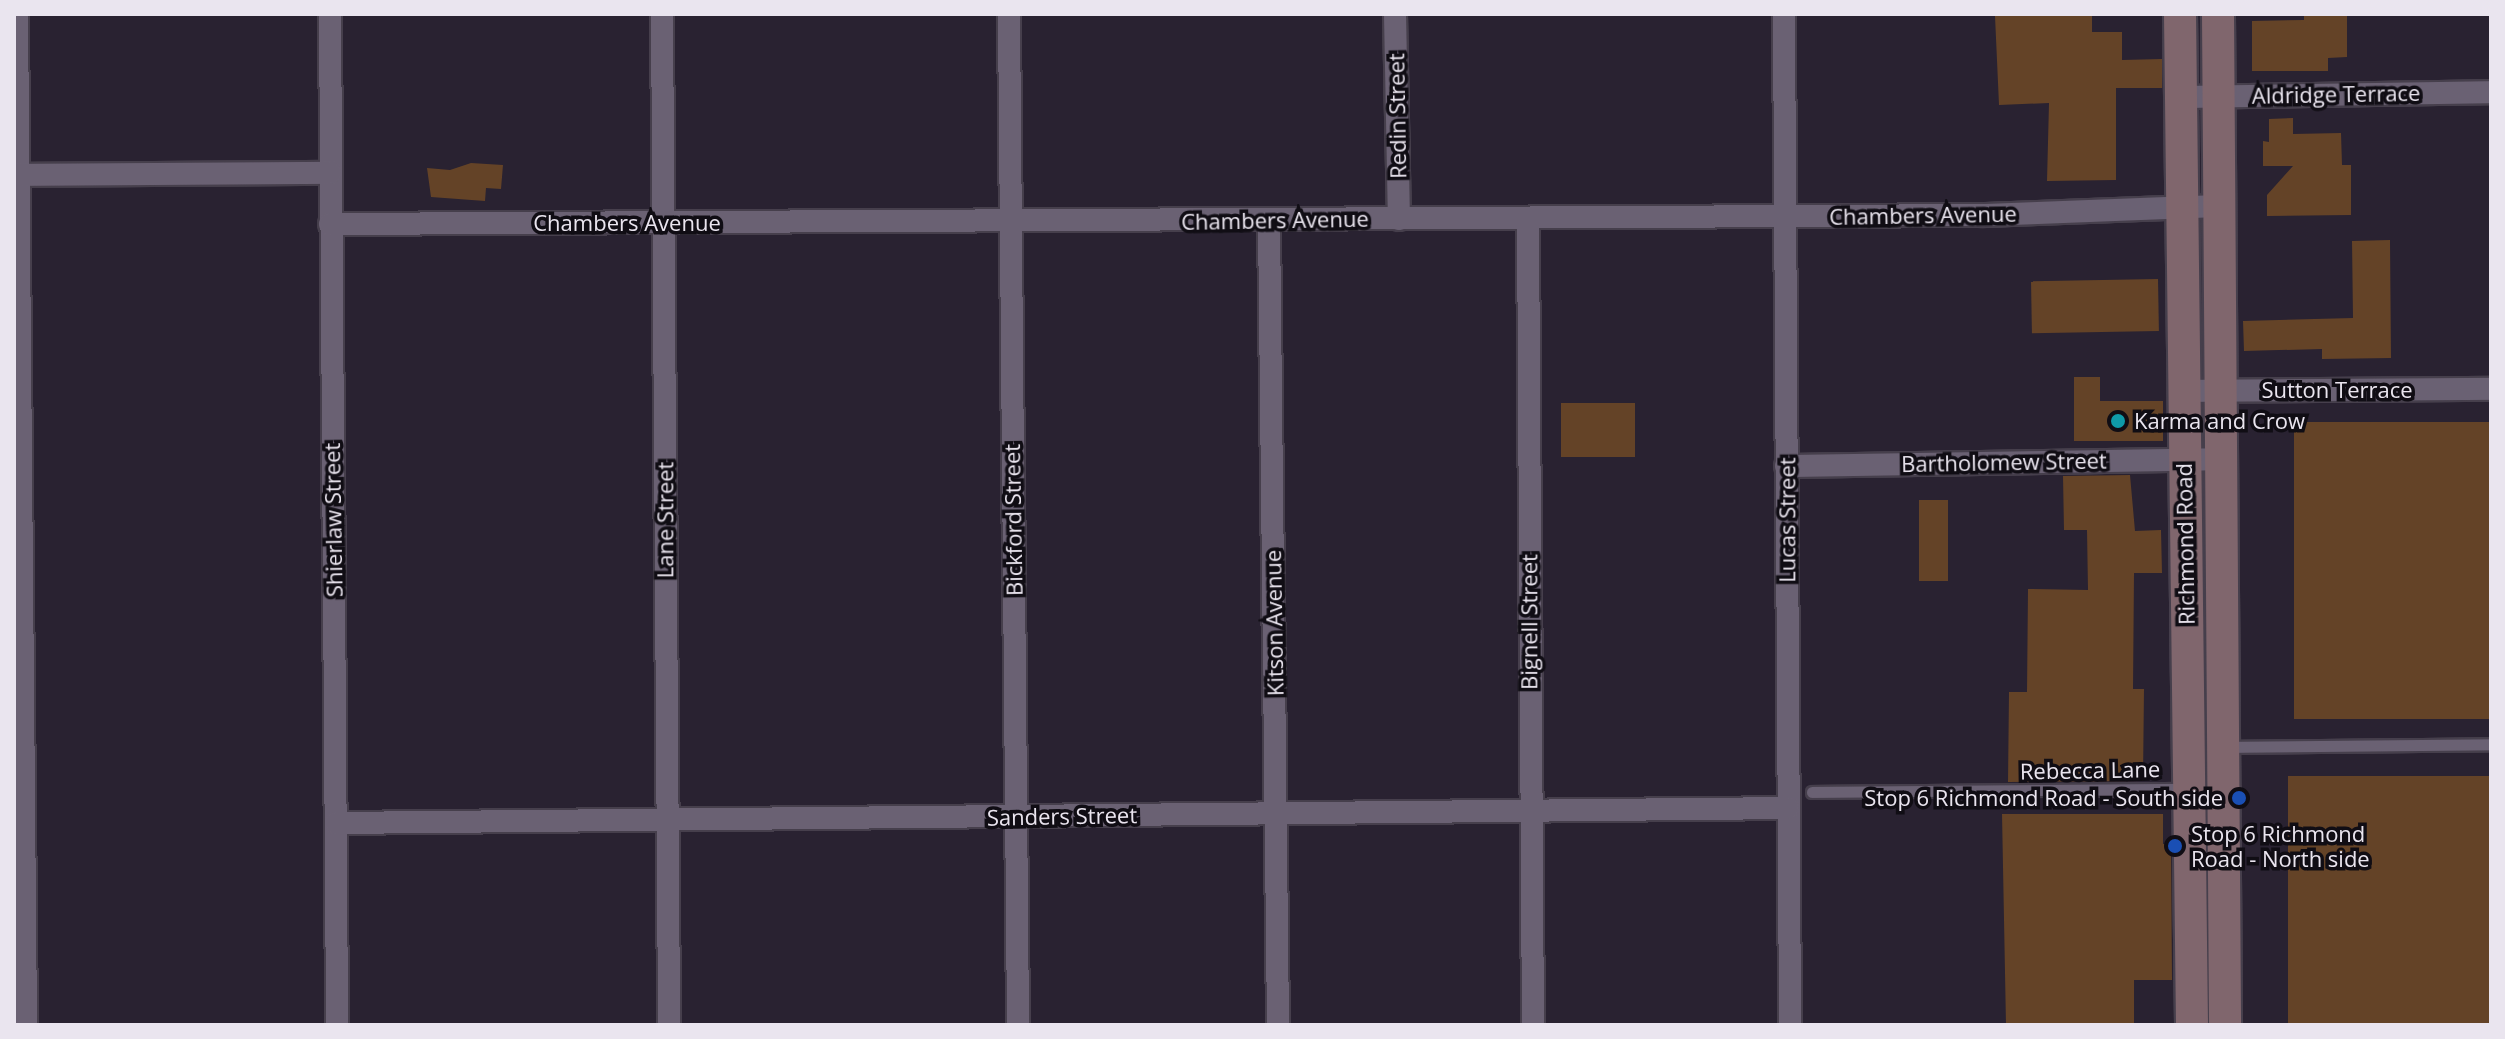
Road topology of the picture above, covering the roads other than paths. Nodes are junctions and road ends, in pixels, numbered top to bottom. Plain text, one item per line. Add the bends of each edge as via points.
1 (17, 14) edge
2 (330, 14) edge
3 (662, 14) edge
4 (1009, 14) edge
5 (1395, 14) edge
6 (1784, 14) edge
7 (2180, 14) edge
8 (2218, 14) edge
9 (2491, 92) edge
10 (2219, 96) junction
11 (2180, 97) junction
12 (330, 173) junction
13 (16, 175) edge
14 (2220, 206) junction
15 (2182, 207) junction
16 (1784, 216) junction
17 (1528, 218) junction
18 (1399, 219) junction
19 (1269, 220) junction
20 (1010, 222) junction
21 (663, 223) junction
22 (330, 224) junction
23 (2491, 389) edge
24 (2182, 391) junction
25 (2222, 392) junction
26 (2183, 459) junction
27 (2222, 459) junction
28 (1786, 466) junction
29 (2491, 744) edge
30 (2224, 747) junction
31 (2207, 789) junction
32 (1812, 792) dead end
33 (1788, 808) junction
34 (1276, 813) junction
35 (1530, 813) junction
36 (1015, 816) junction
37 (666, 819) junction
38 (336, 823) junction
39 (26, 1025) edge
40 (337, 1025) edge
41 (669, 1025) edge
42 (1018, 1025) edge
43 (1278, 1025) edge
44 (1533, 1025) edge
45 (1790, 1025) edge
46 (2192, 1025) edge
47 (2225, 1025) edge

1 - 13 street
2 - 12 street, Shierlaw Street
3 - 21 street, Lane Street
4 - 20 street, Bickford Street
5 - 18 street, Redin Street
6 - 16 street, Lucas Street
7 - 11 main road, Richmond Road
8 - 10 main road, Richmond Road
9 - 10 street, Aldridge Terrace
10 - 11 street, Aldridge Terrace
10 - 14 main road, Richmond Road
11 - 15 main road, Richmond Road
12 - 13 street
12 - 22 street, Shierlaw Street
13 - 39 street
14 - 15 street, Chambers Avenue
14 - 25 main road, Richmond Road
15 - 16 street, Chambers Avenue
15 - 24 main road, Richmond Road
16 - 17 street, Chambers Avenue
16 - 28 street, Lucas Street
17 - 18 street, Chambers Avenue
17 - 35 street, Bignell Street
18 - 19 street, Chambers Avenue
19 - 20 street, Chambers Avenue
19 - 34 street, Kitson Avenue
20 - 21 street, Chambers Avenue
20 - 36 street, Bickford Street
21 - 22 street, Chambers Avenue
21 - 37 street, Lane Street
22 - 38 street, Shierlaw Street
23 - 25 street, Sutton Terrace
24 - 25 street, Sutton Terrace
24 - 26 main road, Richmond Road
25 - 27 main road, Richmond Road
26 - 27 street, Bartholomew Street
26 - 28 street, Bartholomew Street
26 - 31 main road, Richmond Road
27 - 30 main road, Richmond Road
28 - 33 street, Lucas Street
29 - 30 lane
30 - 31 main road, Richmond Road
31 - 32 lane, Rebecca Lane
31 - 46 main road, Richmond Road
31 - 47 main road, Richmond Road
33 - 35 street, Sanders Street
33 - 45 street, Lucas Street
34 - 35 street, Sanders Street
34 - 36 street, Sanders Street
34 - 43 street, Kitson Avenue
35 - 44 street, Bignell Street
36 - 37 street, Sanders Street
36 - 42 street, Bickford Street
37 - 38 street, Sanders Street
37 - 41 street, Lane Street
38 - 40 street, Shierlaw Street

